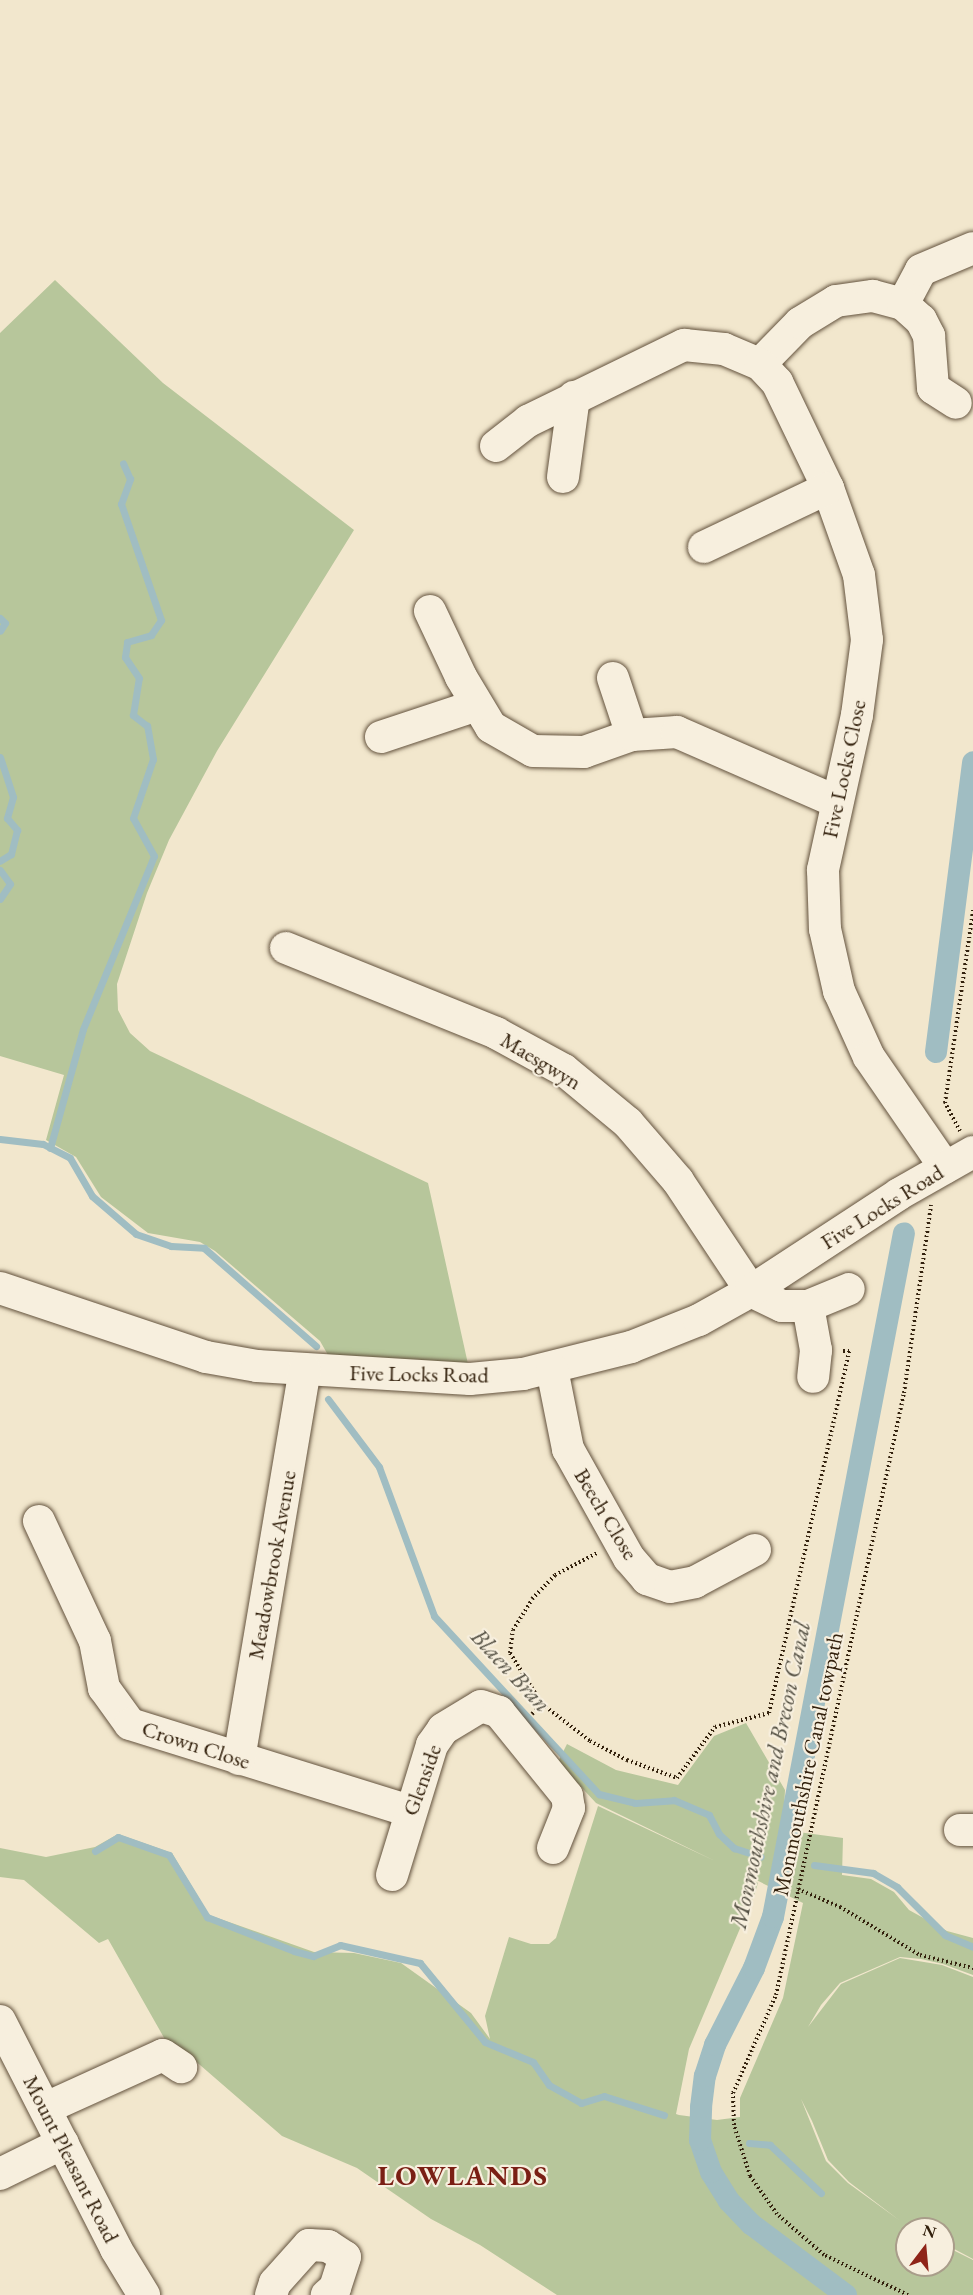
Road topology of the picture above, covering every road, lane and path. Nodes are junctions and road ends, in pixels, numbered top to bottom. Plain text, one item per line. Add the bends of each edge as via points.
1 (973, 248) edge
2 (903, 304) junction
3 (760, 364) junction
4 (574, 397) junction
5 (956, 403) dead end
6 (496, 446) dead end
7 (563, 477) dead end
8 (828, 488) junction
9 (704, 548) dead end
10 (430, 611) dead end
11 (613, 678) dead end
12 (477, 705) junction
13 (632, 735) junction
14 (381, 737) dead end
15 (835, 801) junction
16 (973, 910) edge
17 (286, 948) dead end
18 (945, 1104) dead end
19 (973, 1152) edge
20 (945, 1167) junction
21 (932, 1196) dead end
22 (0, 1288) edge
23 (849, 1289) dead end
24 (751, 1292) junction
25 (808, 1306) junction
26 (814, 1363) joint
27 (552, 1369) junction
28 (305, 1370) junction
29 (39, 1521) dead end
30 (619, 1541) junction
31 (755, 1550) dead end
32 (542, 1704) junction
33 (534, 1711) dead end
34 (239, 1759) junction
35 (409, 1811) junction
36 (553, 1848) dead end
37 (392, 1875) dead end
38 (798, 1889) junction
39 (973, 1968) edge
40 (0, 2021) edge
41 (181, 2067) dead end
42 (46, 2108) junction
43 (63, 2143) junction
44 (0, 2174) edge
45 (144, 2295) edge
46 (271, 2295) edge
47 (327, 2295) edge
48 (908, 2295) edge

1 - 2 street via 921,270
2 - 3 street via 873,296 836,301 800,323
2 - 5 street via 921,320 929,336 933,388
3 - 4 street, Five Locks Close via 724,349 684,345
3 - 8 street, Five Locks Close via 777,382 793,411
4 - 6 street, Five Locks Close via 528,421
4 - 7 street
8 - 9 street
8 - 15 street, Five Locks Close via 859,575 867,639 857,715
10 - 12 street
11 - 13 street
12 - 13 street via 491,727 533,752 584,752
12 - 14 street
13 - 15 street via 677,732
15 - 20 street, Five Locks Close via 823,870 825,929 838,991 869,1057
16 - 18 path
17 - 24 street, Maesgwyn via 496,1034 564,1070 628,1123 678,1181
19 - 20 street, Five Locks Road
20 - 24 street, Five Locks Road
21 - 38 path, Monmouthshire Canal towpath via 903,1393
22 - 28 street, Five Locks Road via 207,1357
23 - 25 street
24 - 25 street via 782,1306
24 - 27 street, Five Locks Road via 699,1320 640,1343
25 - 26 street
26 - 32 path via 849,1351 769,1713 715,1727 677,1778 627,1760 590,1741
27 - 28 street, Five Locks Road via 470,1379
27 - 30 street, Beech Close via 568,1449
28 - 34 street, Meadowbrook Avenue
29 - 34 street, Crown Close via 95,1641 104,1688 130,1724
30 - 31 street, Beech Close via 647,1579 670,1587 695,1582
30 - 32 path via 555,1575 532,1599 513,1630 510,1653
32 - 33 path
34 - 35 street, Crown Close
35 - 36 street, Glenside via 432,1745 443,1729 481,1706 499,1712 567,1796 569,1808
35 - 37 street, Glenside
38 - 39 path via 840,1907 920,1955
38 - 48 path, Monmouthshire Canal towpath via 776,1995 733,2092 734,2125 750,2176 777,2214 824,2255
40 - 42 street, Mount Pleasant Road
41 - 42 street via 163,2055
42 - 43 street, Mount Pleasant Road
43 - 44 street
43 - 45 street, Mount Pleasant Road via 116,2249
46 - 47 street via 275,2283 309,2245 328,2246 345,2257 335,2288

